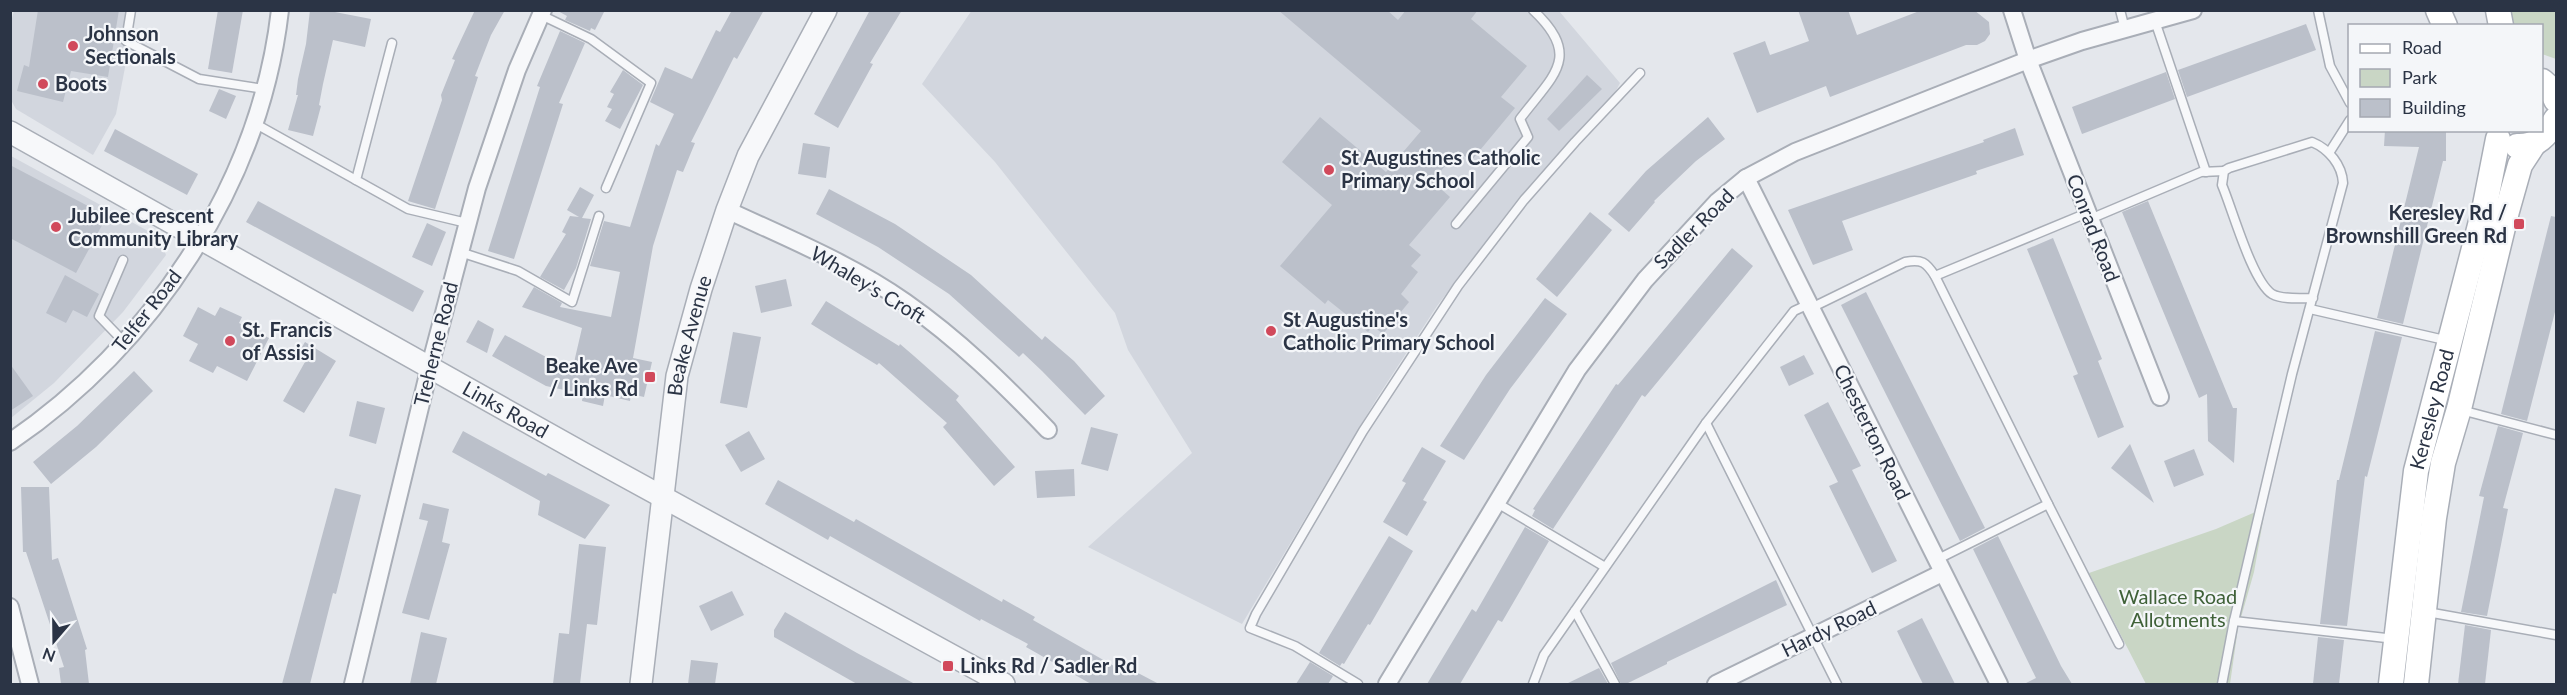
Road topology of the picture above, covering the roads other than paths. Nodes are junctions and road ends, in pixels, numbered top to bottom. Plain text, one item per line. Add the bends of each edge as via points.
1 (130, 10) edge
2 (280, 10) edge
3 (826, 10) edge
4 (1533, 10) edge
5 (2012, 10) edge
6 (2120, 10) edge
7 (2193, 10) edge
8 (2318, 10) edge
9 (2438, 10) edge
10 (542, 13) edge
11 (2155, 21) junction
12 (2444, 24) edge
13 (2125, 29) junction
14 (392, 43) dead end
15 (2028, 60) junction
16 (1640, 74) dead end
17 (2543, 82) edge
18 (265, 89) junction
19 (2556, 100) edge
20 (2348, 101) edge
21 (2556, 119) edge
22 (2348, 122) edge
23 (254, 123) junction
24 (10, 132) edge
25 (2494, 135) edge
26 (2533, 145) junction
27 (2329, 153) junction
28 (2224, 171) junction
29 (2206, 172) junction
30 (1746, 178) junction
31 (356, 180) junction
32 (606, 188) dead end
33 (727, 210) junction
34 (599, 216) dead end
35 (2088, 216) junction
36 (467, 223) junction
37 (1456, 224) dead end
38 (201, 238) junction
39 (460, 252) junction
40 (123, 261) dead end
41 (1935, 276) junction
42 (2313, 298) junction
43 (1810, 306) junction
44 (2310, 309) junction
45 (2449, 341) junction
46 (125, 343) junction
47 (430, 366) junction
48 (2160, 397) dead end
49 (2459, 409) junction
50 (1706, 423) junction
51 (1048, 430) dead end
52 (2556, 435) edge
53 (10, 442) edge
54 (663, 496) junction
55 (1497, 502) junction
56 (2048, 504) junction
57 (2418, 561) junction
58 (1605, 567) junction
59 (1939, 567) junction
60 (10, 608) edge
61 (1575, 611) junction
62 (2423, 612) junction
63 (2235, 621) junction
64 (2556, 634) edge
65 (1813, 637) junction
66 (2396, 639) junction
67 (2119, 644) dead end
68 (30, 684) edge
69 (352, 684) edge
70 (641, 684) edge
71 (1004, 684) edge
72 (1358, 684) edge
73 (1387, 684) edge
74 (1533, 684) edge
75 (1615, 684) edge
76 (1716, 684) edge
77 (1837, 684) edge
78 (1999, 684) edge
79 (2222, 684) edge
80 (2391, 684) edge
81 (2416, 684) edge

1 - 18 lane via 126,41 199,79
2 - 18 street, Telfer Road
3 - 33 street, Beake Avenue via 748,156
4 - 37 lane via 1559,42 1561,56 1552,76 1520,119 1528,138
5 - 15 street, Conrad Road
6 - 13 lane
7 - 11 street, Sadler Road
8 - 20 lane via 2330,66
9 - 12 main road
10 - 32 lane via 591,39 651,82
10 - 36 street, Treherne Road via 518,70
11 - 13 street, Sadler Road
11 - 29 lane
13 - 15 street, Sadler Road
14 - 31 lane
15 - 30 street, Sadler Road via 1795,152
15 - 35 street, Conrad Road
16 - 72 lane via 1524,200 1458,286 1363,431 1256,614 1250,628 1295,646
17 - 19 main road via 2552,88
18 - 23 street, Telfer Road
21 - 26 main road, Keresley Road via 2548,134
22 - 27 lane
23 - 31 lane
23 - 38 street, Telfer Road
24 - 38 street, Links Road
25 - 26 main road via 2509,145
25 - 45 main road, Keresley Road via 2484,210
26 - 49 main road, Keresley Road via 2520,165 2506,211
27 - 28 lane via 2312,142 2303,143
27 - 42 lane via 2343,183
28 - 29 lane
28 - 42 lane via 2223,185 2264,287 2273,295
29 - 35 lane
30 - 43 street, Chesterton Road
30 - 55 street, Sadler Road via 1717,202 1645,280 1577,370
31 - 36 lane via 408,209
33 - 51 street, Whaley's Croft via 843,266 904,301 1004,384
33 - 54 street, Beake Avenue via 677,376
34 - 39 lane via 572,302 518,271
35 - 41 lane
35 - 48 street, Conrad Road
36 - 39 street, Treherne Road
38 - 46 street, Telfer Road via 153,310
38 - 47 street, Links Road
39 - 47 street, Treherne Road
40 - 46 lane via 99,316
41 - 43 lane via 1919,259 1905,262
41 - 56 lane
42 - 44 lane
43 - 50 lane via 1794,310
43 - 59 street, Chesterton Road
44 - 45 lane
44 - 63 lane
45 - 57 main road, Keresley Road via 2416,471
46 - 53 street, Telfer Road via 84,384
47 - 54 street, Links Road
47 - 69 street, Treherne Road
49 - 52 lane
49 - 57 main road, Keresley Road
50 - 58 lane
50 - 65 lane
54 - 70 street, Beake Avenue
54 - 71 street, Links Road
55 - 58 lane
55 - 73 street, Sadler Road
56 - 59 lane
56 - 67 lane
57 - 62 main road, Keresley Road
57 - 66 main road, Keresley Road
58 - 61 lane
59 - 65 street, Hardy Road
59 - 78 street, Chesterton Road
60 - 68 street
61 - 74 lane via 1544,655
61 - 75 lane
62 - 64 lane
62 - 81 main road, Keresley Road
63 - 66 lane
63 - 79 lane
65 - 76 street, Hardy Road
65 - 77 lane
66 - 80 main road, Keresley Road

